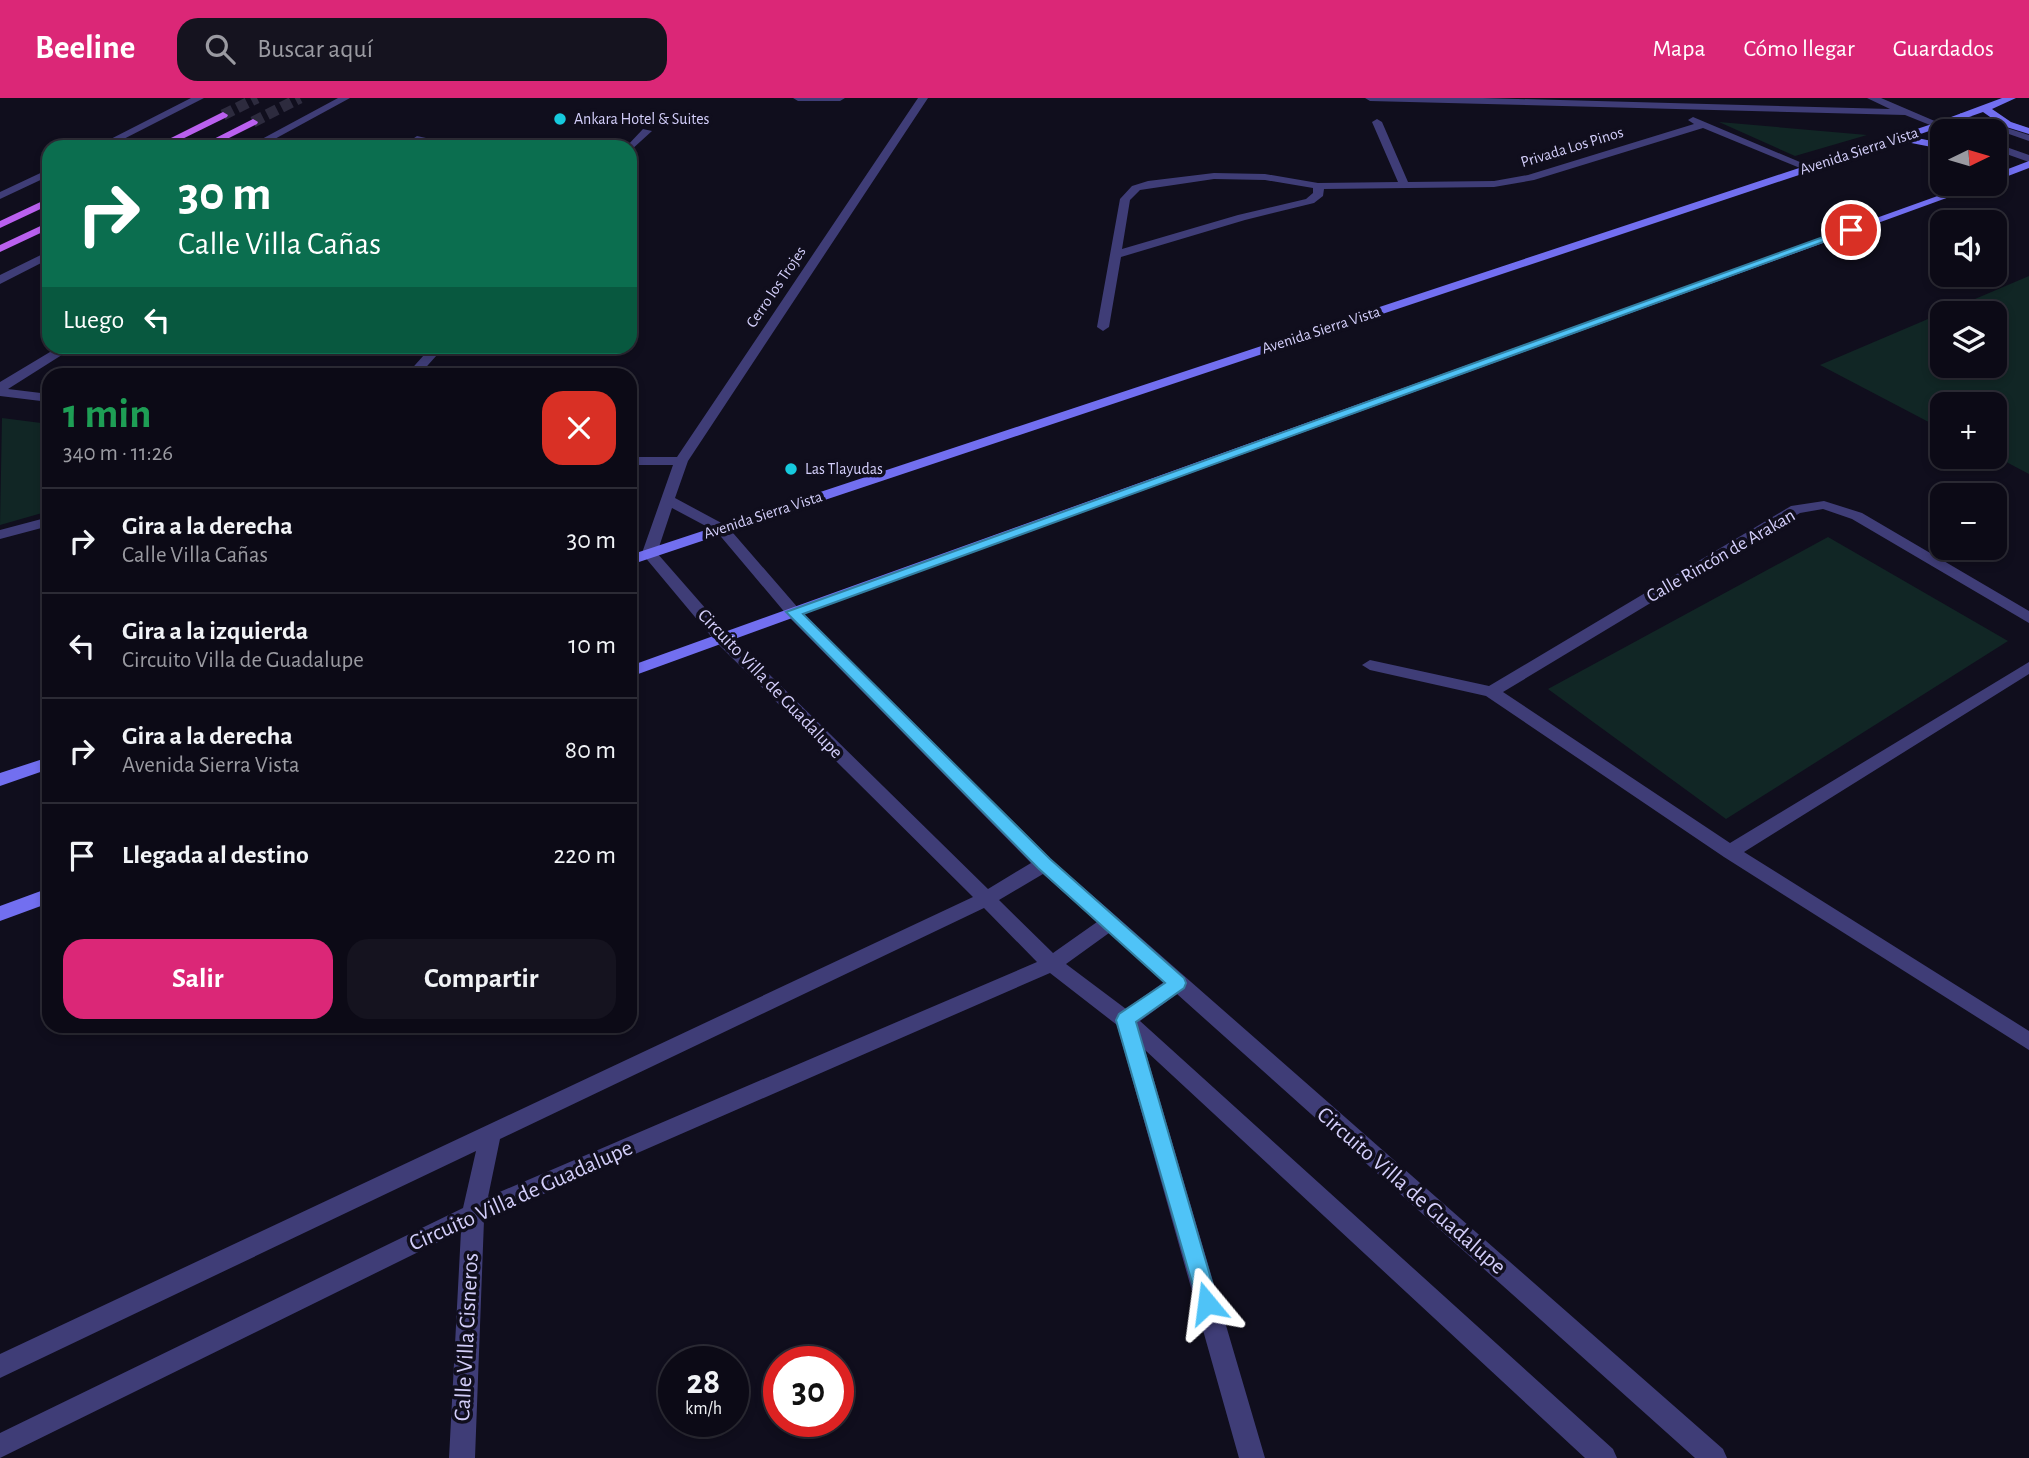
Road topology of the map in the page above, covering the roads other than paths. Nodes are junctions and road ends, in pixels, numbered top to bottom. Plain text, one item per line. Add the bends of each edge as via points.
1 (199, 98) edge
2 (345, 98) edge
3 (798, 98) edge
4 (840, 98) edge
5 (923, 98) edge
6 (1370, 98) edge
7 (1641, 98) edge
8 (1872, 98) edge
9 (2011, 98) edge
10 (314, 100) edge
11 (1658, 106) junction
12 (1984, 107) junction
13 (319, 111) junction
14 (1907, 112) junction
15 (223, 115) tunnel mouth
16 (1964, 115) junction
17 (1954, 119) edge
18 (1930, 121) edge
19 (253, 122) tunnel mouth
20 (1377, 122) dead end
21 (1704, 124) junction
22 (1930, 128) edge
23 (647, 131) dead end
24 (2029, 131) edge
25 (421, 138) dead end
26 (1898, 138) junction
27 (2029, 138) edge
28 (114, 140) edge
29 (172, 140) edge
30 (217, 140) edge
31 (265, 140) edge
32 (418, 140) edge
33 (637, 141) edge
34 (1930, 144) edge
35 (2007, 151) edge
36 (2029, 159) edge
37 (2029, 164) edge
38 (1809, 168) junction
39 (2007, 172) edge
40 (42, 175) edge
41 (1404, 184) junction
42 (1318, 186) junction
43 (0, 196) edge
44 (1947, 196) edge
45 (42, 204) edge
46 (0, 225) edge
47 (42, 228) edge
48 (0, 249) edge
49 (1116, 255) junction
50 (42, 258) edge
51 (0, 281) edge
52 (1103, 327) dead end
53 (57, 354) edge
54 (431, 354) edge
55 (418, 368) edge
56 (0, 390) edge
57 (42, 397) edge
58 (637, 461) edge
59 (681, 461) junction
60 (668, 500) junction
61 (42, 523) edge
62 (722, 529) junction
63 (0, 534) edge
64 (639, 557) edge
65 (793, 612) junction
66 (2029, 618) edge
67 (721, 637) junction
68 (1370, 665) dead end
69 (2029, 667) edge
70 (637, 669) edge
71 (1491, 692) junction
72 (42, 765) edge
73 (0, 780) edge
74 (1730, 852) junction
75 (1044, 864) junction
76 (42, 898) edge
77 (986, 899) junction
78 (0, 914) edge
79 (1109, 923) junction
80 (1052, 964) junction
81 (1177, 983) junction
82 (1126, 1020) junction
83 (2029, 1042) edge
84 (491, 1133) junction
85 (473, 1214) junction
86 (0, 1366) edge
87 (0, 1446) edge
88 (462, 1458) edge
89 (1252, 1458) edge
90 (1604, 1458) edge
91 (1714, 1458) edge

1 - 28 street
2 - 13 street
3 - 4 street
5 - 59 street, Cerro los Trojes
6 - 11 street
7 - 11 street
8 - 14 street
9 - 12 main road, Avenida Sierra Vista
10 - 13 street
11 - 14 street
11 - 21 street
12 - 16 main road, Avenida Sierra Vista
12 - 24 main road via 2007,124
13 - 31 street
14 - 18 street
15 - 29 main road
16 - 17 main road, Avenida Sierra Vista
16 - 27 street
19 - 30 main road
20 - 41 street
21 - 38 street
21 - 41 street, Privada Los Pinos via 1530,178 1494,184
22 - 26 main road, Avenida Sierra Vista
23 - 33 street
25 - 32 street
26 - 34 main road
26 - 38 main road, Avenida Sierra Vista
35 - 36 street
37 - 39 main road
38 - 62 main road, Avenida Sierra Vista
40 - 43 street
41 - 42 street, Privada Los Pinos
42 - 49 street via 1319,194 1310,201
42 - 49 street, Privada Los Pinos via 1233,175 1136,188 1125,199
44 - 65 main road
45 - 46 main road
47 - 48 main road
49 - 52 street, Privada Los Pinos
50 - 51 street
53 - 56 street
54 - 55 street
56 - 57 street
58 - 59 street
59 - 60 street, Cerro los Trojes
60 - 62 street
60 - 64 street, Cerro los Trojes
61 - 63 street
62 - 64 main road, Avenida Sierra Vista
62 - 65 street, Circuito Villa de Guadalupe
64 - 67 street, Circuito Villa de Guadalupe
65 - 67 main road
65 - 75 street, Circuito Villa de Guadalupe
66 - 71 street, Calle Rincón de Arakan via 1857,516 1824,505 1796,509
67 - 70 main road
67 - 77 street, Circuito Villa de Guadalupe
68 - 71 street
69 - 74 street
71 - 74 street
72 - 73 main road
74 - 83 street
75 - 77 street
75 - 79 street, Circuito Villa de Guadalupe
76 - 78 main road
77 - 80 street, Circuito Villa de Guadalupe
77 - 84 street
79 - 80 street, Circuito Villa de Guadalupe
79 - 81 street, Circuito Villa de Guadalupe
80 - 82 street, Circuito Villa de Guadalupe
80 - 85 street, Circuito Villa de Guadalupe
81 - 82 street
81 - 91 street, Circuito Villa de Guadalupe
82 - 89 street
82 - 90 street, Circuito Villa de Guadalupe
84 - 85 street, Calle Villa Cisneros
84 - 86 street
85 - 87 street, Circuito Villa de Guadalupe
85 - 88 street, Calle Villa Cisneros

